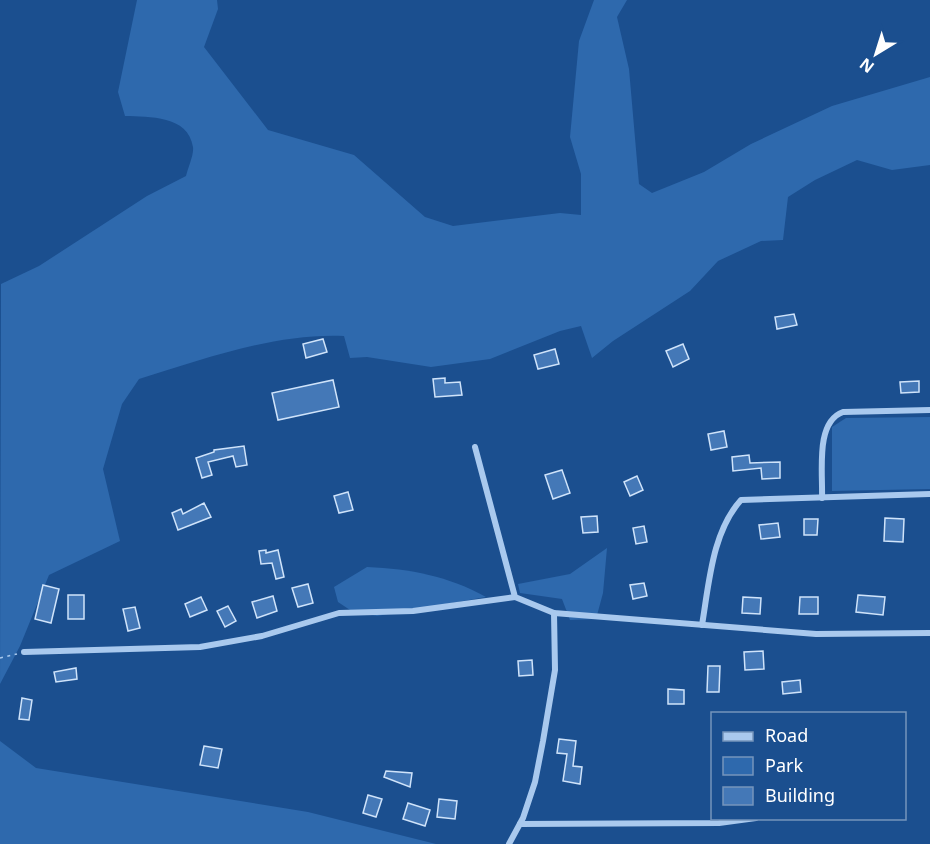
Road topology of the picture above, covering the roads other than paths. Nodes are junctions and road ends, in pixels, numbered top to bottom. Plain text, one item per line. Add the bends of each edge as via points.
1 (930, 410) edge
2 (475, 447) dead end
3 (930, 494) edge
4 (822, 498) junction
5 (516, 597) junction
6 (554, 613) junction
7 (702, 625) junction
8 (930, 633) edge
9 (24, 652) road end
10 (747, 820) edge
11 (520, 824) junction
12 (509, 844) edge

1 - 4 street via 843,412 833,416 827,424
2 - 5 street
3 - 4 street
4 - 7 street via 741,500 726,516
5 - 6 street
5 - 9 street via 412,611 339,613 262,636 200,647
6 - 7 street
6 - 11 street via 555,670 535,782
7 - 8 street via 816,634
10 - 11 street
11 - 12 street

